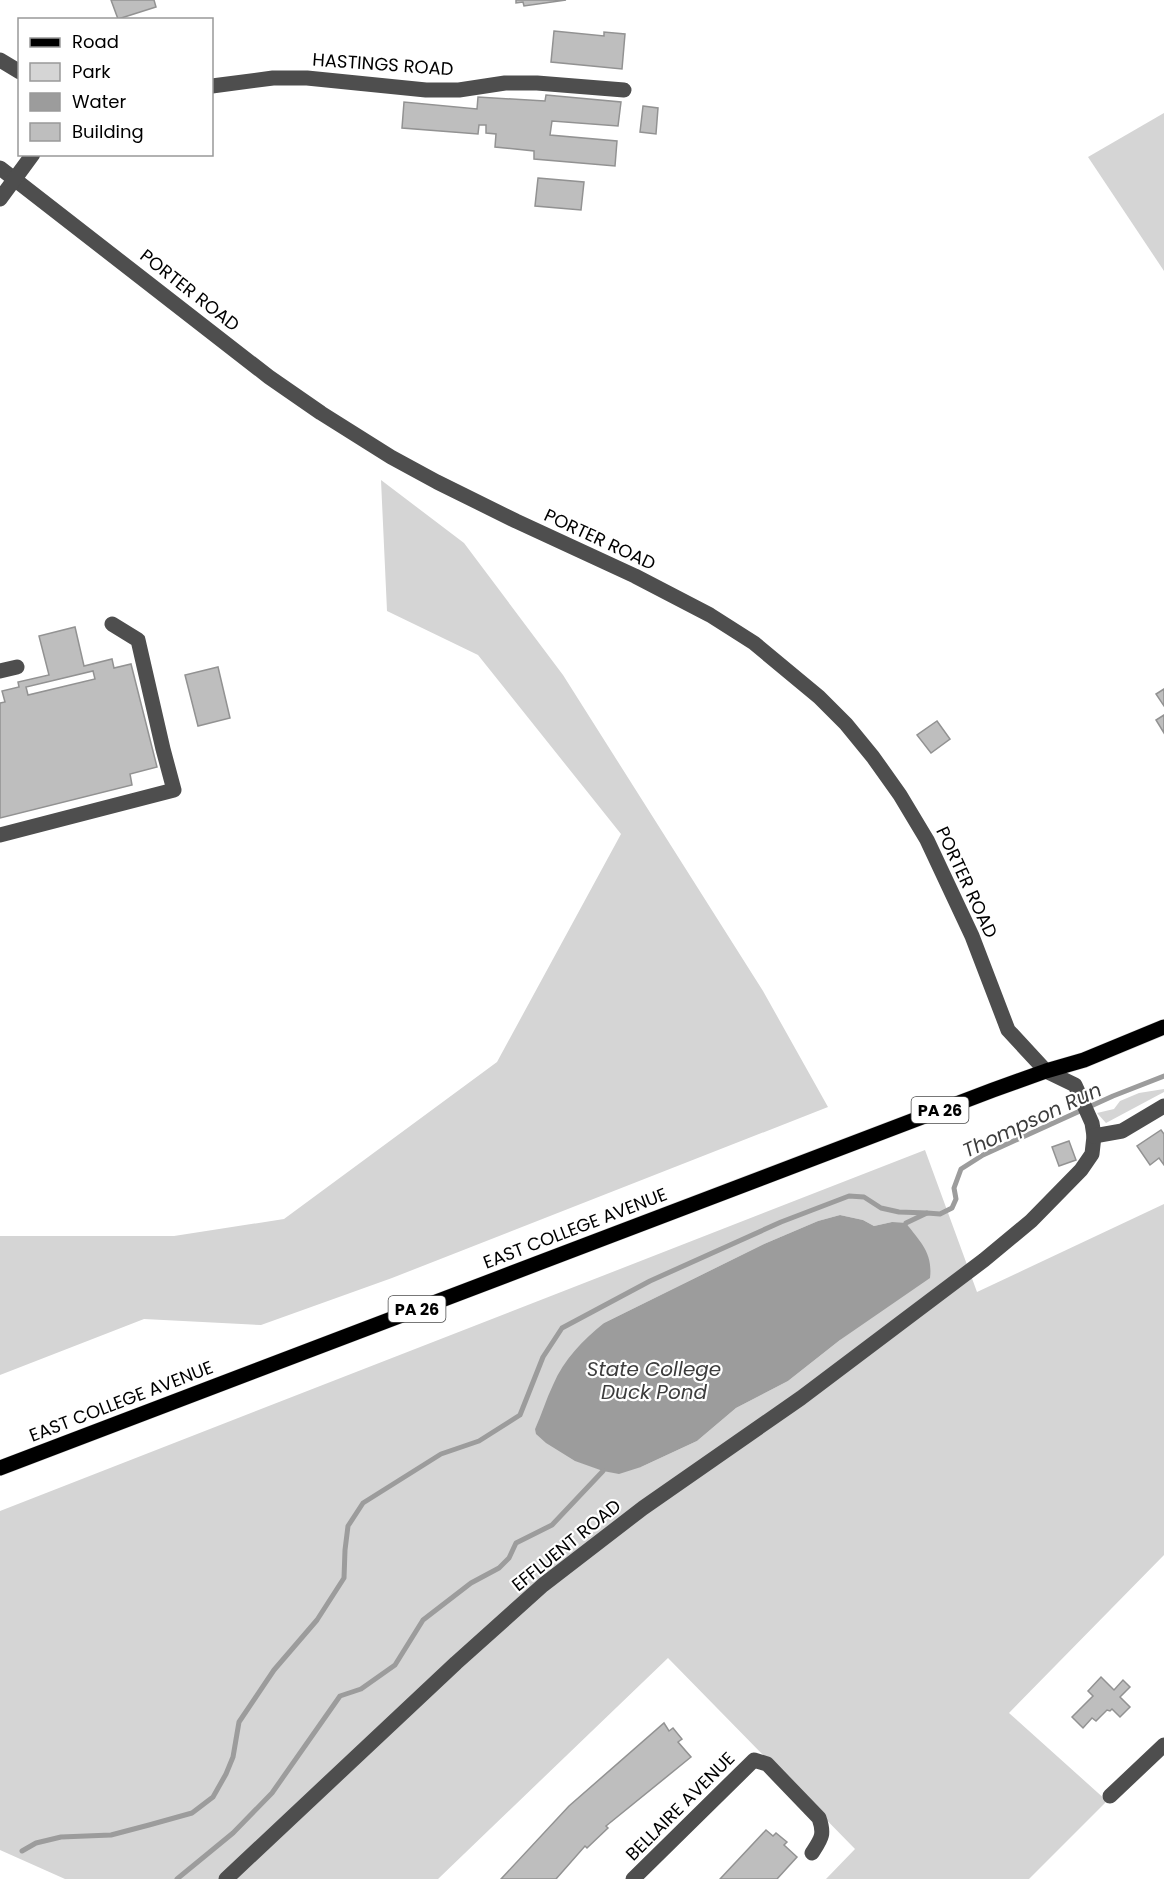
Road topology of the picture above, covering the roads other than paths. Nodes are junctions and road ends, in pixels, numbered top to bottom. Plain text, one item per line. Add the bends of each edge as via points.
1 (0, 60) edge
2 (18, 71) edge
3 (213, 86) edge
4 (624, 90) dead end
5 (32, 156) edge
6 (0, 168) edge
7 (15, 180) junction
8 (0, 199) edge
9 (112, 624) dead end
10 (17, 667) dead end
11 (0, 671) edge
12 (0, 836) edge
13 (1164, 1027) edge
14 (1046, 1071) junction
15 (1164, 1106) edge
16 (1094, 1136) junction
17 (0, 1468) edge
18 (1164, 1745) edge
19 (1110, 1796) dead end
20 (812, 1853) dead end
21 (226, 1879) edge
22 (633, 1879) edge

1 - 2 street
3 - 4 street, HASTINGS ROAD via 307,78 426,90 505,83
5 - 7 street
6 - 7 street, PORTER ROAD
7 - 8 street
7 - 14 street, PORTER ROAD via 269,377 391,457 710,615 779,662 846,724 900,795 927,840 972,936 1008,1030
9 - 12 street via 138,640 174,790
10 - 11 street
13 - 14 main road, EAST COLLEGE AVENUE / PA 26
14 - 16 street via 1075,1085
14 - 17 main road, EAST COLLEGE AVENUE / PA 26
15 - 16 street via 1122,1131
16 - 21 street, EFFLUENT ROAD via 1092,1154 1081,1170 1031,1221 801,1398 643,1508 543,1585
18 - 19 street
20 - 22 street, BELLAIRE AVENUE via 822,1838 819,1818 767,1764 754,1760

